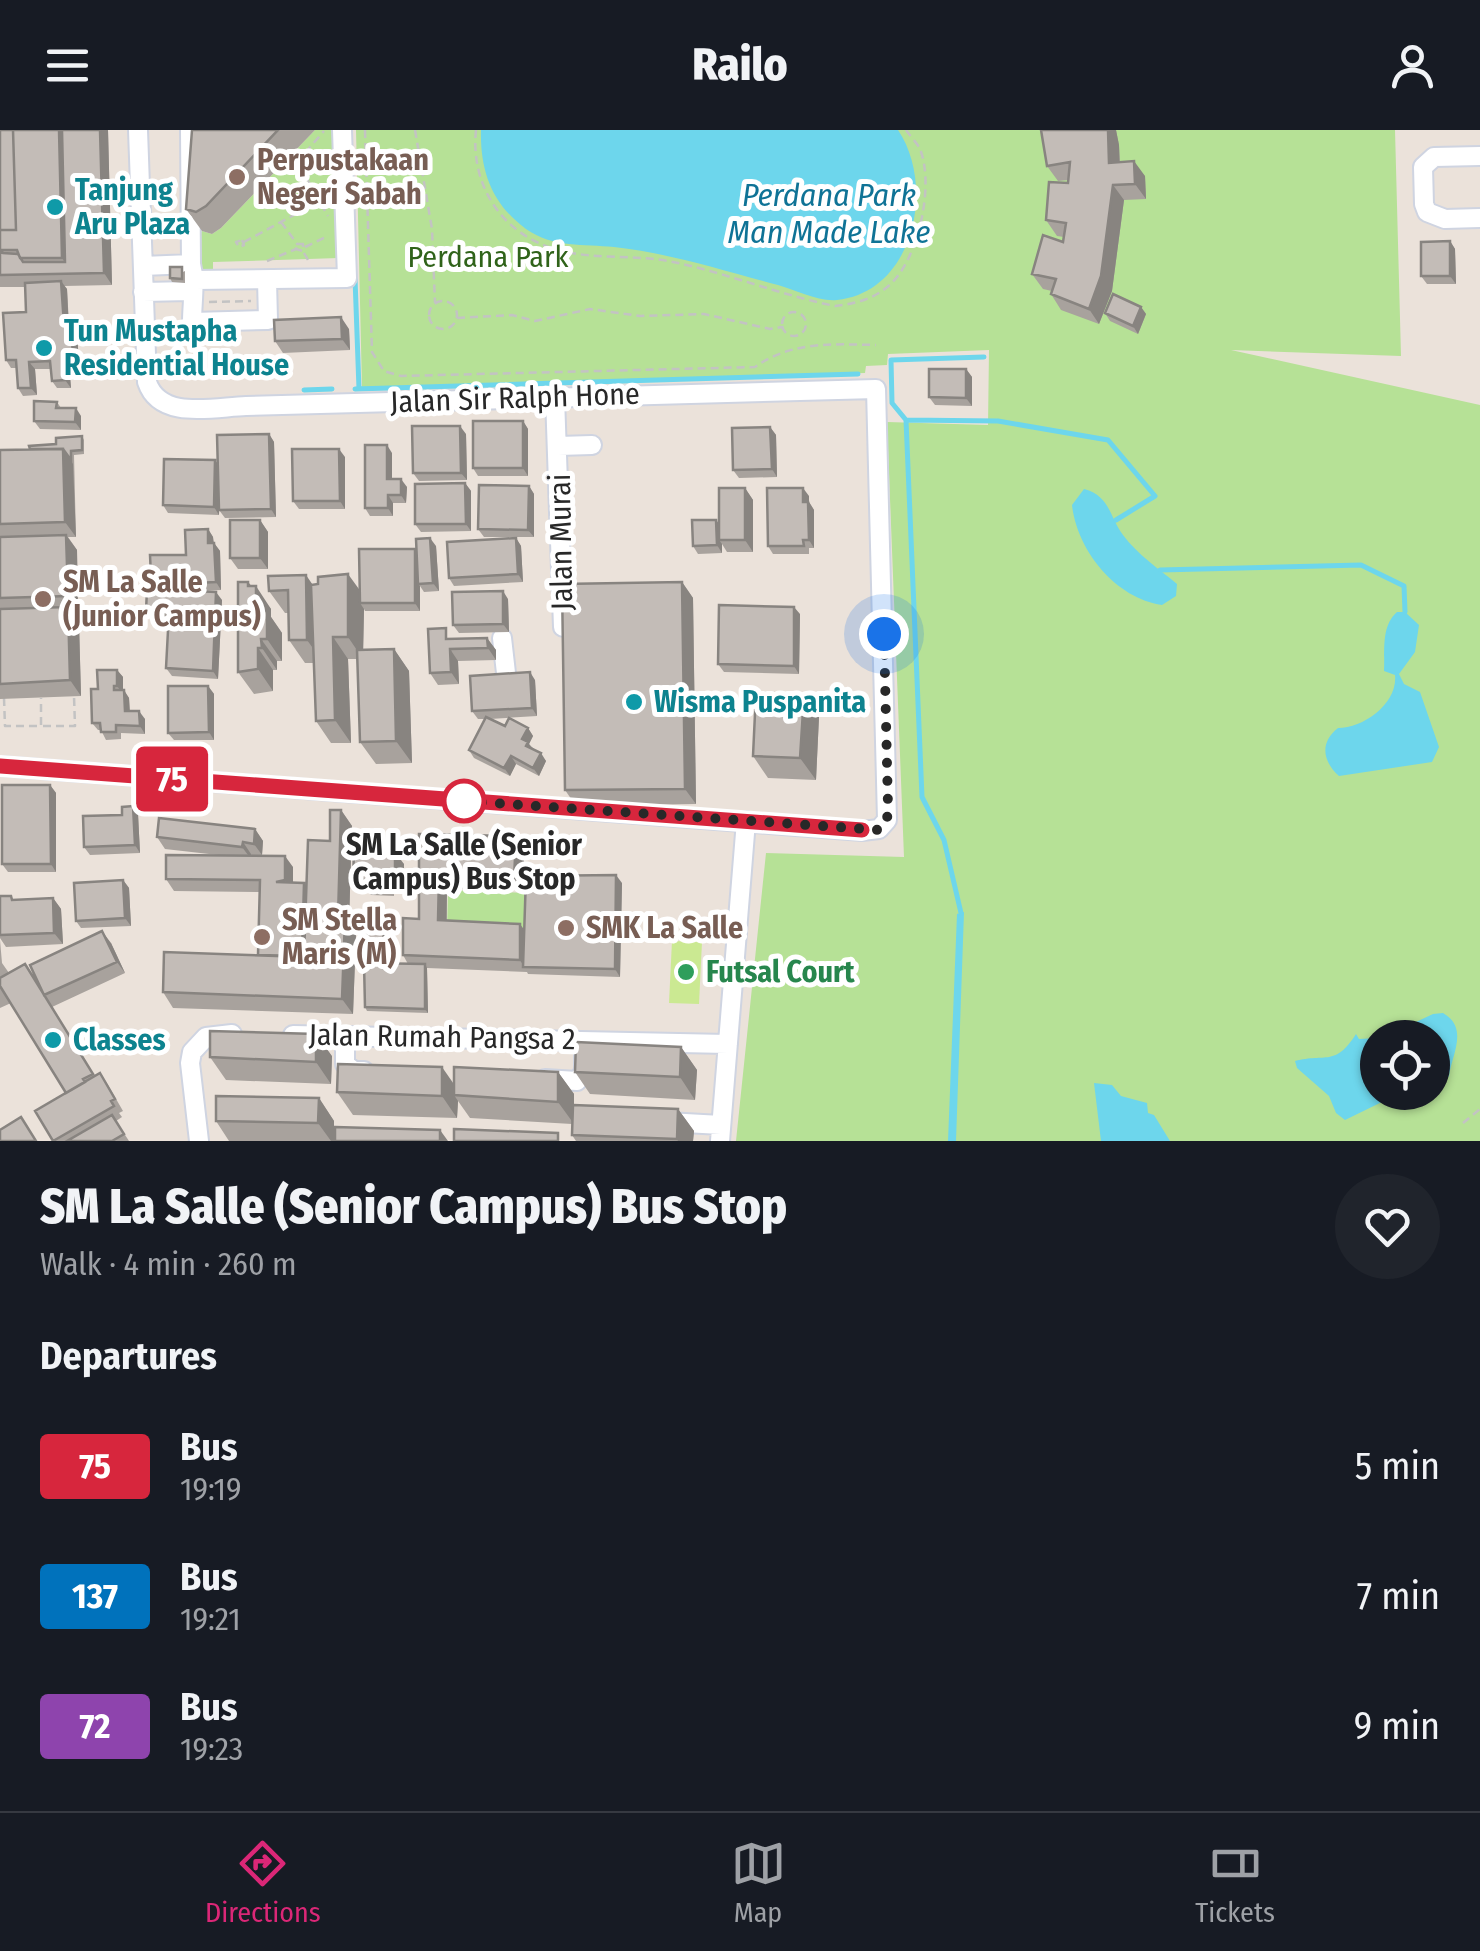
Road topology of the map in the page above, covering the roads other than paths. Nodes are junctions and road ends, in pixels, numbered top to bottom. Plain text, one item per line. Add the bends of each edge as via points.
1 (138, 130) edge
2 (190, 130) edge
3 (342, 130) edge
4 (1480, 156) edge
5 (1480, 218) edge
6 (142, 266) junction
7 (267, 271) junction
8 (194, 284) junction
9 (144, 292) junction
10 (555, 396) junction
11 (592, 445) dead end
12 (558, 446) junction
13 (502, 638) dead end
14 (564, 639) edge
15 (506, 673) edge
16 (0, 766) edge
17 (746, 821) junction
18 (345, 1036) junction
19 (585, 1040) junction
20 (728, 1044) junction
21 (391, 1072) edge
22 (521, 1078) edge
23 (196, 1110) junction
24 (216, 1111) edge
25 (652, 1121) edge
26 (721, 1133) edge
27 (199, 1141) edge

1 - 6 street
2 - 8 street
3 - 7 street via 347,278
4 - 5 street via 1434,157 1423,168 1427,212
6 - 8 street
6 - 9 street
7 - 8 street
7 - 8 street via 268,320 192,322
8 - 9 street
9 - 10 street, Jalan Sir Ralph Hone via 147,382 156,399 175,408
10 - 12 street, Jalan Murai
10 - 17 street, Jalan Sir Ralph Hone via 876,389 887,820 879,830
11 - 12 street
12 - 14 street, Jalan Murai
13 - 15 street
16 - 17 street via 370,795 566,799
17 - 20 street
18 - 19 street, Jalan Rumah Pangsa 2
18 - 21 street via 349,1068
18 - 23 street, Jalan Rumah Pangsa 2 via 215,1034 198,1044 190,1063
19 - 20 street, Jalan Rumah Pangsa 2
19 - 22 street via 584,1072 577,1081
20 - 26 street
23 - 24 street
23 - 27 street, Jalan Rumah Pangsa 2
25 - 26 street

